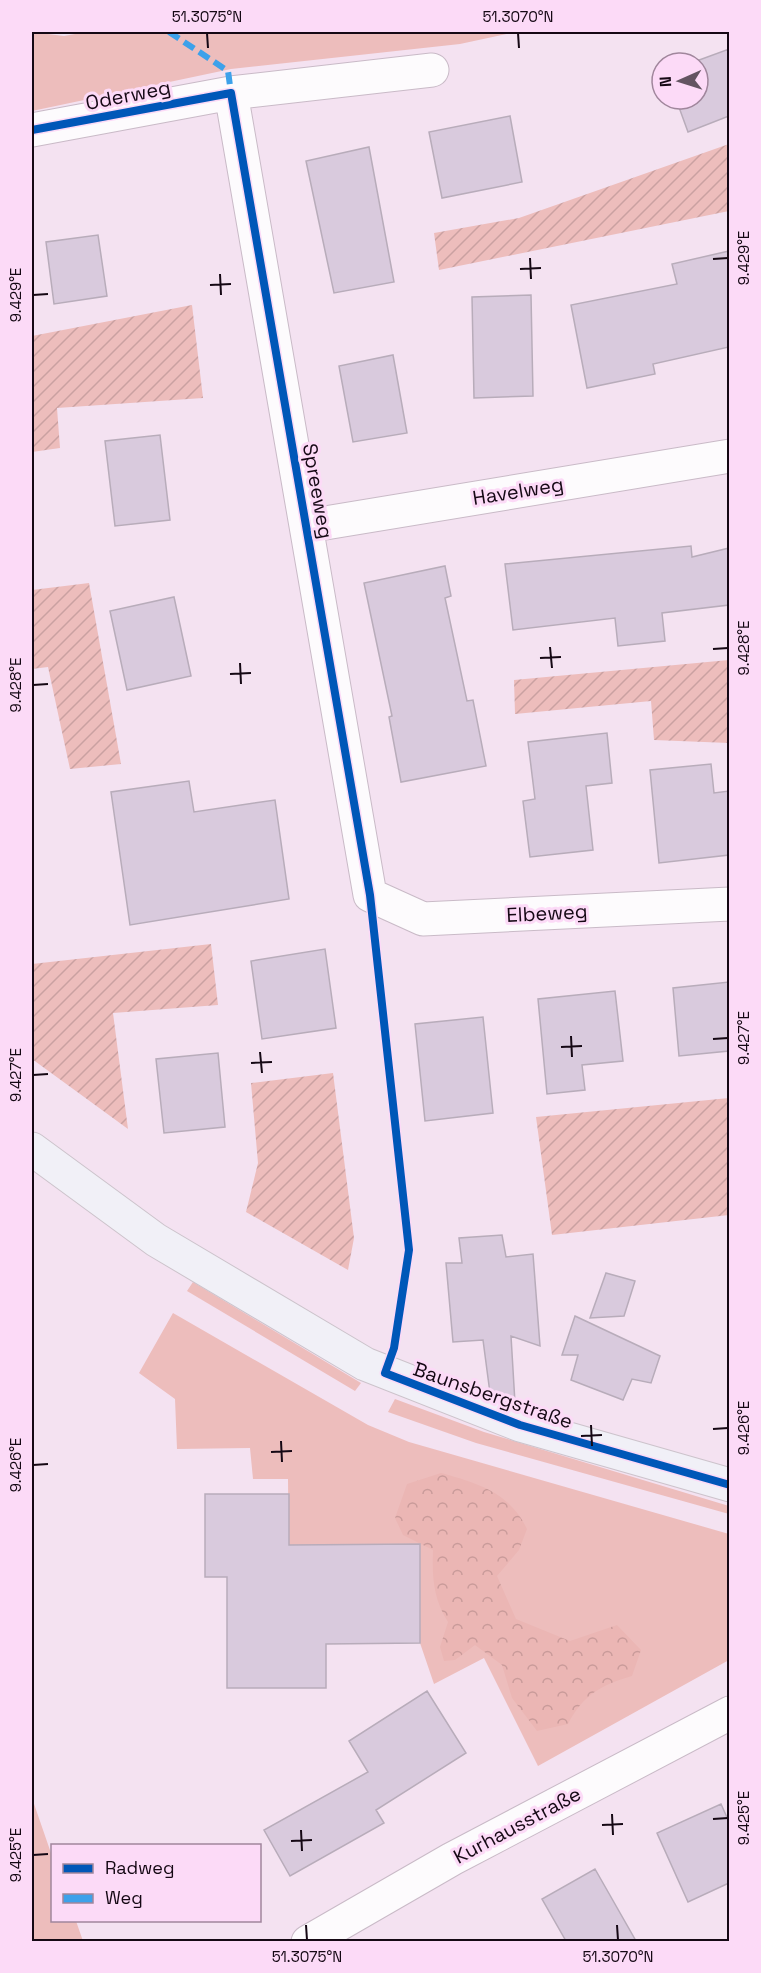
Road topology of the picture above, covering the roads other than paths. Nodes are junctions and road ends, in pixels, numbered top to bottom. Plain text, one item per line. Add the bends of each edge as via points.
1 (432, 70) dead end
2 (231, 93) junction
3 (32, 130) edge
4 (729, 456) edge
5 (307, 526) junction
6 (370, 895) joint
7 (729, 904) edge
8 (32, 1149) edge
9 (729, 1485) edge
10 (729, 1713) edge
11 (308, 1941) edge

1 - 2 street, Oderweg
2 - 3 street, Oderweg
2 - 5 street, Spreeweg
4 - 5 street, Havelweg
5 - 6 street, Spreeweg
6 - 7 street, Elbeweg via 423,919
8 - 9 main road, Baunsbergstraße via 156,1240 364,1364 520,1425
10 - 11 street, Kurhausstraße via 452,1859

